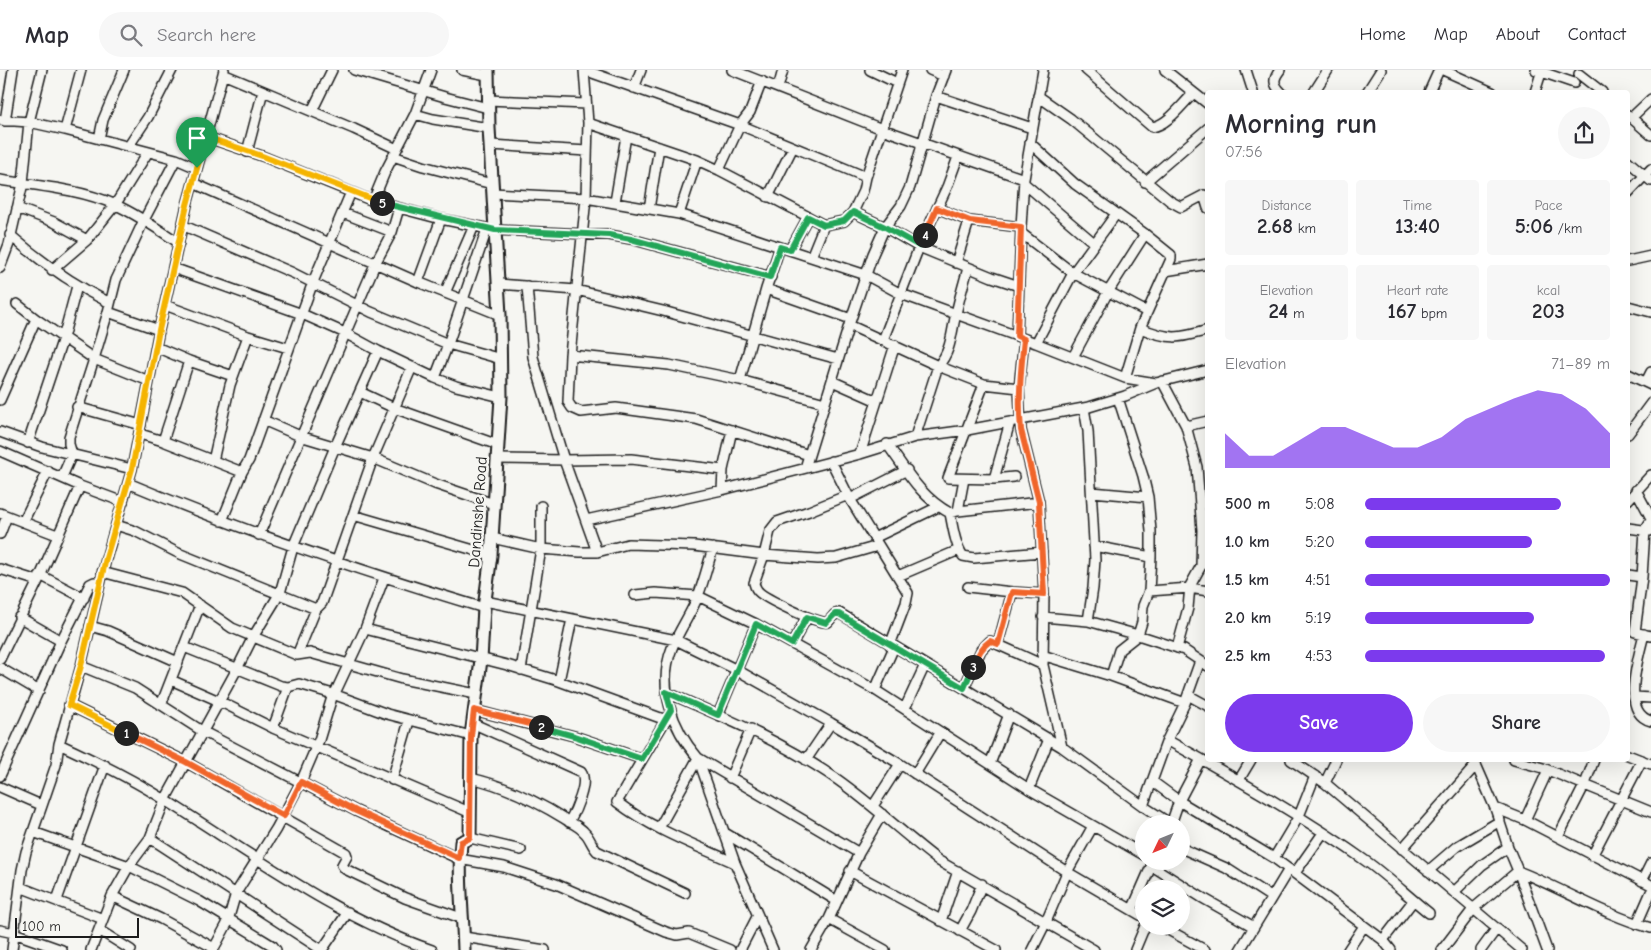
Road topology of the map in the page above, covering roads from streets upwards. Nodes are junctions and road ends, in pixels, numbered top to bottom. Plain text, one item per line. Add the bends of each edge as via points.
1 (13, 70) edge
2 (42, 70) edge
3 (81, 70) edge
4 (124, 70) edge
5 (172, 70) edge
6 (332, 70) edge
7 (354, 70) edge
8 (431, 70) edge
9 (462, 70) edge
10 (584, 70) edge
11 (641, 70) edge
12 (732, 70) edge
13 (784, 70) edge
14 (870, 70) edge
15 (902, 70) edge
16 (930, 70) edge
17 (1043, 70) edge
18 (1165, 70) edge
19 (1246, 70) edge
20 (1280, 70) edge
21 (1328, 70) edge
22 (1380, 70) edge
23 (1441, 70) edge
24 (1540, 71) edge
25 (224, 72) edge
26 (1091, 72) edge
27 (1579, 72) edge
28 (487, 73) edge
29 (945, 73) edge
30 (762, 81) junction
31 (897, 83) junction
32 (1574, 83) junction
33 (4, 87) edge
34 (634, 88) junction
35 (778, 88) junction
36 (1475, 89) edge
37 (424, 90) junction
38 (1252, 90) edge
39 (1279, 90) edge
40 (1315, 90) edge
41 (1368, 90) edge
42 (1430, 90) edge
43 (1535, 90) edge
44 (1571, 90) edge
45 (1600, 90) edge
46 (264, 91) junction
47 (1194, 93) junction
48 (936, 96) junction
49 (1038, 96) junction
50 (1651, 99) edge
51 (1205, 102) edge
52 (488, 104) junction
53 (586, 104) junction
54 (312, 111) junction
55 (415, 114) junction
56 (1630, 115) edge
57 (1630, 117) edge
58 (2, 120) edge
59 (29, 122) junction
60 (588, 123) junction
61 (740, 125) junction
62 (488, 128) junction
63 (1032, 128) junction
64 (882, 129) junction
65 (65, 130) junction
66 (1205, 131) edge
67 (1651, 135) edge
68 (626, 136) junction
69 (206, 137) junction
70 (99, 139) junction
71 (922, 143) junction
72 (1030, 143) junction
73 (490, 145) junction
74 (128, 146) junction
75 (659, 147) junction
76 (793, 147) junction
77 (587, 150) junction
78 (148, 152) junction
79 (247, 152) junction
80 (395, 152) junction
81 (958, 157) junction
82 (176, 159) junction
83 (697, 160) junction
84 (1630, 162) edge
85 (197, 168) junction
86 (719, 170) junction
87 (1649, 176) edge
88 (866, 177) junction
89 (0, 180) edge
90 (1025, 181) junction
91 (1145, 182) junction
92 (193, 183) junction
93 (23, 184) junction
94 (493, 188) junction
95 (1630, 191) edge
96 (352, 192) junction
97 (768, 196) junction
98 (586, 198) junction
99 (1205, 198) edge
100 (374, 201) junction
101 (615, 202) junction
102 (115, 204) junction
103 (18, 208) junction
104 (400, 208) junction
105 (649, 208) junction
106 (937, 208) junction
107 (853, 212) junction
108 (342, 213) junction
109 (679, 214) junction
110 (1116, 214) junction
111 (808, 217) junction
112 (441, 219) junction
113 (144, 220) junction
114 (970, 221) junction
115 (182, 225) junction
116 (824, 225) junction
117 (474, 226) junction
118 (885, 227) junction
119 (491, 229) junction
120 (1021, 230) junction
121 (392, 232) junction
122 (1145, 234) junction
123 (581, 235) junction
124 (87, 240) junction
125 (6, 241) edge
126 (179, 243) junction
127 (329, 243) junction
128 (1094, 243) junction
129 (919, 246) junction
130 (780, 247) junction
131 (790, 250) junction
132 (1651, 256) edge
133 (811, 257) junction
134 (1630, 261) edge
135 (376, 262) junction
136 (956, 263) junction
137 (1205, 264) edge
138 (0, 268) edge
139 (173, 268) junction
140 (968, 268) junction
141 (52, 270) junction
142 (1165, 271) junction
143 (1074, 273) junction
144 (866, 275) junction
145 (770, 277) junction
146 (313, 282) junction
147 (418, 282) junction
148 (498, 284) junction
149 (77, 286) junction
150 (527, 286) junction
151 (1019, 286) junction
152 (766, 289) junction
153 (576, 290) junction
154 (1108, 292) junction
155 (445, 293) junction
156 (901, 294) junction
157 (462, 300) junction
158 (17, 304) dead end
159 (164, 305) junction
160 (358, 306) junction
161 (1630, 307) edge
162 (109, 308) junction
163 (1147, 312) junction
164 (1651, 312) edge
165 (302, 314) junction
166 (500, 315) junction
167 (955, 315) junction
168 (36, 319) junction
169 (850, 322) junction
170 (1140, 328) junction
171 (159, 330) junction
172 (1205, 331) edge
173 (345, 333) junction
174 (248, 336) junction
175 (754, 336) junction
176 (63, 338) junction
177 (1021, 338) junction
178 (883, 340) junction
179 (1036, 343) junction
180 (448, 344) junction
181 (895, 345) junction
182 (156, 347) junction
183 (288, 348) junction
184 (378, 351) junction
185 (570, 355) junction
186 (1073, 357) junction
187 (94, 359) junction
188 (501, 359) junction
189 (838, 359) junction
190 (189, 362) junction
191 (938, 366) junction
192 (412, 367) junction
193 (1205, 371) edge
194 (1651, 372) edge
195 (1630, 375) edge
196 (4, 376) edge
197 (233, 376) junction
198 (435, 378) junction
199 (1125, 378) junction
200 (740, 380) junction
201 (149, 381) junction
202 (832, 381) junction
203 (1159, 382) junction
204 (984, 384) junction
205 (1648, 384) edge
206 (1020, 388) junction
207 (360, 392) junction
208 (500, 397) junction
209 (1118, 398) junction
210 (0, 400) edge
211 (876, 401) junction
212 (825, 403) junction
213 (1651, 403) edge
214 (77, 407) junction
215 (394, 408) junction
216 (1084, 408) junction
217 (263, 420) junction
218 (1020, 420) junction
219 (1010, 422) junction
220 (1205, 422) edge
221 (1186, 426) junction
222 (141, 430) junction
223 (732, 430) junction
224 (967, 430) junction
225 (1630, 431) edge
226 (0, 432) edge
227 (300, 436) junction
228 (915, 437) junction
229 (163, 441) junction
230 (28, 443) junction
231 (887, 444) junction
232 (498, 445) junction
233 (335, 447) junction
234 (0, 451) edge
235 (72, 454) junction
236 (809, 454) junction
237 (860, 454) junction
238 (373, 458) junction
239 (497, 459) junction
240 (564, 460) junction
241 (213, 461) junction
242 (831, 461) junction
243 (806, 468) junction
244 (132, 469) junction
245 (723, 470) junction
246 (906, 470) junction
247 (48, 471) junction
248 (242, 472) junction
249 (1651, 475) edge
250 (1014, 477) dead end
251 (62, 478) junction
252 (964, 479) junction
253 (994, 479) junction
254 (128, 483) junction
255 (80, 486) junction
256 (722, 490) junction
257 (1636, 490) junction
258 (1092, 492) junction
259 (849, 497) junction
260 (1148, 497) junction
261 (1630, 498) edge
262 (123, 502) junction
263 (1039, 502) junction
264 (494, 504) junction
265 (541, 506) dead end
266 (938, 507) junction
267 (954, 512) junction
268 (4, 514) edge
269 (353, 515) junction
270 (1651, 519) edge
271 (586, 520) junction
272 (222, 521) junction
273 (23, 522) junction
274 (116, 525) junction
275 (1630, 528) edge
276 (1205, 530) edge
277 (1648, 531) edge
278 (0, 534) edge
279 (57, 535) junction
280 (259, 535) junction
281 (492, 538) junction
282 (876, 542) junction
283 (1094, 546) junction
284 (293, 547) junction
285 (713, 548) junction
286 (541, 549) junction
287 (959, 550) junction
288 (598, 552) junction
289 (1042, 552) junction
290 (1204, 553) edge
291 (491, 555) junction
292 (764, 555) junction
293 (1151, 557) junction
294 (336, 562) junction
295 (0, 569) edge
296 (102, 572) junction
297 (1630, 575) edge
298 (898, 576) junction
299 (1642, 577) junction
300 (39, 578) junction
301 (384, 578) junction
302 (100, 582) junction
303 (968, 587) dead end
304 (1190, 588) junction
305 (1149, 590) junction
306 (1205, 591) edge
307 (1012, 592) junction
308 (280, 593) junction
309 (1044, 594) junction
310 (635, 596) dead end
311 (698, 596) junction
312 (84, 598) junction
313 (200, 605) junction
314 (485, 605) junction
315 (316, 609) junction
316 (530, 609) junction
317 (19, 617) junction
318 (807, 617) junction
319 (1043, 617) junction
320 (572, 618) junction
321 (1088, 621) junction
322 (756, 624) junction
323 (90, 626) junction
324 (365, 629) junction
325 (1639, 633) edge
326 (1138, 635) junction
327 (252, 637) junction
328 (676, 640) junction
329 (61, 641) junction
330 (792, 644) junction
331 (998, 644) junction
332 (892, 646) junction
333 (184, 647) junction
334 (1177, 648) junction
335 (297, 655) junction
336 (1042, 655) junction
337 (0, 659) edge
338 (481, 660) junction
339 (178, 662) junction
340 (348, 663) junction
341 (1204, 664) edge
342 (1043, 665) junction
343 (81, 666) junction
344 (925, 666) junction
345 (0, 668) edge
346 (237, 669) junction
347 (521, 670) junction
348 (737, 670) junction
349 (1111, 676) junction
350 (1631, 679) edge
351 (171, 680) junction
352 (559, 681) junction
353 (288, 687) junction
354 (964, 688) junction
355 (875, 690) junction
356 (39, 691) junction
357 (666, 692) junction
358 (333, 694) junction
359 (476, 694) junction
360 (1635, 697) junction
361 (1651, 698) edge
362 (1186, 699) junction
363 (219, 701) junction
364 (69, 705) junction
365 (162, 705) junction
366 (1205, 705) edge
367 (905, 708) junction
368 (474, 710) junction
369 (671, 710) junction
370 (1009, 714) junction
371 (718, 715) junction
372 (666, 720) junction
373 (1651, 720) edge
374 (409, 721) junction
375 (472, 723) junction
376 (831, 723) junction
377 (273, 728) junction
378 (751, 729) junction
379 (202, 731) junction
380 (940, 733) junction
381 (471, 736) junction
382 (1049, 739) junction
383 (1168, 740) junction
384 (59, 744) junction
385 (316, 745) junction
386 (1062, 747) junction
387 (1630, 757) edge
388 (698, 758) junction
389 (642, 759) junction
390 (1201, 759) junction
391 (806, 760) junction
392 (1642, 760) junction
393 (1205, 761) edge
394 (186, 762) junction
395 (1206, 762) edge
396 (1250, 762) edge
397 (1294, 762) edge
398 (1335, 762) edge
399 (1475, 762) edge
400 (1530, 762) edge
401 (1593, 762) edge
402 (900, 764) junction
403 (990, 764) junction
404 (1651, 764) edge
405 (105, 765) junction
406 (1546, 766) edge
407 (915, 774) junction
408 (0, 776) edge
409 (1315, 776) junction
410 (470, 778) junction
411 (730, 778) junction
412 (392, 780) junction
413 (1239, 780) junction
414 (301, 782) junction
415 (1153, 782) junction
416 (1325, 783) junction
417 (1585, 784) junction
418 (0, 788) edge
419 (1029, 790) junction
420 (165, 800) junction
421 (1622, 800) junction
422 (1179, 801) junction
423 (41, 805) junction
424 (873, 806) junction
425 (1143, 806) junction
426 (1496, 808) junction
427 (469, 812) junction
428 (1651, 812) edge
429 (882, 814) junction
430 (1157, 815) edge
431 (1174, 815) edge
432 (284, 816) junction
433 (1299, 816) junction
434 (1525, 820) junction
435 (1500, 821) junction
436 (568, 822) junction
437 (1093, 826) junction
438 (659, 828) junction
439 (33, 832) junction
440 (1323, 832) junction
441 (725, 833) junction
442 (1558, 837) junction
443 (150, 838) junction
444 (470, 838) junction
445 (76, 847) junction
446 (1508, 847) junction
447 (1402, 849) junction
448 (521, 850) dead end
449 (1135, 850) edge
450 (1190, 852) edge
451 (859, 853) junction
452 (1592, 856) junction
453 (258, 858) junction
454 (459, 858) junction
455 (1274, 858) junction
456 (735, 863) junction
457 (1651, 863) edge
458 (129, 866) junction
459 (1150, 870) edge
460 (1162, 870) edge
461 (850, 871) junction
462 (958, 871) junction
463 (1292, 871) junction
464 (1428, 871) junction
465 (1518, 871) junction
466 (1067, 872) junction
467 (1647, 883) edge
468 (982, 884) junction
469 (20, 887) junction
470 (1454, 892) junction
471 (1651, 892) edge
472 (236, 893) junction
473 (685, 893) dead end
474 (112, 896) junction
475 (1271, 897) junction
476 (57, 900) junction
477 (837, 901) junction
478 (1414, 901) junction
479 (1474, 908) junction
480 (1132, 910) junction
481 (348, 912) junction
482 (1135, 912) edge
483 (1428, 913) dead end
484 (757, 917) junction
485 (461, 918) junction
486 (103, 919) junction
487 (229, 919) junction
488 (829, 919) junction
489 (941, 921) junction
490 (1046, 922) junction
491 (1636, 924) junction
492 (1364, 926) junction
493 (1254, 927) junction
494 (1497, 928) junction
495 (1651, 928) edge
496 (0, 930) edge
497 (99, 930) junction
498 (960, 931) junction
499 (14, 934) junction
500 (1141, 935) edge
501 (1178, 935) edge
502 (464, 937) junction
503 (1383, 940) junction
504 (214, 949) edge
505 (12, 950) edge
506 (62, 950) edge
507 (91, 950) edge
508 (131, 950) edge
509 (276, 950) edge
510 (432, 950) edge
511 (464, 950) edge
512 (545, 950) edge
513 (730, 950) edge
514 (740, 950) edge
515 (773, 950) edge
516 (811, 950) edge
517 (885, 950) edge
518 (996, 950) edge
519 (1032, 950) edge
520 (1094, 950) edge
521 (1135, 950) edge
522 (1205, 950) edge
523 (1240, 950) edge
524 (1348, 950) edge
525 (1391, 950) edge
526 (1442, 950) edge
527 (1481, 950) edge
528 (1522, 950) edge
529 (1546, 950) edge

1 - 33 street
2 - 59 street
3 - 65 street
4 - 70 street via 103,120
5 - 74 street via 148,117
6 - 54 street
7 - 37 street
8 - 37 street
9 - 28 street
10 - 34 street
10 - 53 street
11 - 34 street
12 - 30 street
13 - 35 street
14 - 31 street
15 - 31 street
16 - 29 street
17 - 49 street
18 - 47 street
19 - 38 street
20 - 39 street via 1274,82
21 - 40 street
22 - 41 street
23 - 36 street
23 - 42 street
24 - 32 street
24 - 43 street
25 - 46 street
25 - 69 street
26 - 47 street via 1152,127 1159,126
27 - 32 street
27 - 45 street
28 - 52 street, Dandinshe Road
29 - 48 street
30 - 35 street
30 - 61 street via 750,112
31 - 64 street
32 - 44 street
33 - 58 street
34 - 61 street
35 - 64 street
37 - 52 street
37 - 55 street
46 - 54 street
46 - 79 street
47 - 51 street
48 - 63 street
48 - 71 street
49 - 63 street
49 - 91 street via 1071,119
50 - 56 street
52 - 53 street
52 - 62 street, Dandinshe Road
53 - 60 street
54 - 80 street
55 - 62 street via 432,120
55 - 80 street
57 - 67 street
58 - 59 street
59 - 65 street
59 - 93 street
60 - 68 street
60 - 77 street
61 - 76 street
61 - 86 street
62 - 73 street, Dandinshe Road
63 - 72 street
64 - 71 street
64 - 88 street
65 - 70 street
66 - 91 street
68 - 75 street
68 - 101 street
69 - 79 street
69 - 85 street
70 - 74 street
71 - 81 street
71 - 118 street via 910,187
72 - 90 street
72 - 110 street via 1075,184
73 - 77 street
73 - 94 street, Dandinshe Road
74 - 78 street
75 - 83 street
75 - 105 street
76 - 88 street
76 - 97 street
77 - 98 street
78 - 82 street
78 - 102 street
79 - 96 street
80 - 94 street via 423,166
80 - 100 street
81 - 90 street
81 - 106 street
82 - 85 street
82 - 113 street
83 - 86 street
83 - 109 street
84 - 87 street
85 - 92 street
86 - 97 street
87 - 95 street
88 - 107 street
89 - 93 street
90 - 120 street
90 - 128 street
91 - 99 street via 1181,207 1204,195
92 - 115 street
92 - 127 street
93 - 102 street via 69,190
93 - 103 street
94 - 98 street
94 - 119 street, Dandinshe Road
96 - 100 street
96 - 108 street
97 - 111 street
98 - 101 street
98 - 123 street
100 - 104 street
101 - 105 street
102 - 113 street
102 - 124 street
103 - 124 street
103 - 125 street
104 - 112 street
104 - 121 street
105 - 109 street
106 - 114 street
106 - 129 street
107 - 116 street via 844,221
107 - 118 street
108 - 121 street
108 - 127 street
109 - 130 street
110 - 122 street
110 - 128 street
111 - 116 street
111 - 131 street
112 - 117 street
112 - 147 street
113 - 126 street
113 - 162 street via 116,280
114 - 120 street
114 - 136 street
115 - 126 street
115 - 146 street
116 - 133 street
117 - 119 street
117 - 155 street
118 - 129 street
118 - 144 street
119 - 123 street
119 - 148 street, Dandinshe Road
119 - 157 street
120 - 143 street
120 - 151 street
121 - 135 street
122 - 142 street via 1171,255
122 - 154 street
123 - 145 street via 631,239
123 - 153 street
124 - 141 street
125 - 138 street
125 - 141 street
126 - 139 street
127 - 135 street
127 - 146 street
128 - 143 street
129 - 136 street
129 - 156 street
130 - 131 street
130 - 145 street
131 - 133 street
132 - 134 street
133 - 144 street
135 - 147 street
135 - 160 street
136 - 140 street
137 - 142 street
139 - 159 street
139 - 165 street
140 - 151 street
140 - 167 street
141 - 149 street
142 - 163 street
143 - 154 street
143 - 179 street
144 - 156 street
144 - 169 street
145 - 152 street
146 - 160 street
146 - 165 street
147 - 155 street
148 - 150 street
148 - 166 street, Dandinshe Road
149 - 162 street
149 - 176 street
150 - 153 street
150 - 240 street via 533,357
151 - 177 street
152 - 169 street
152 - 175 street
153 - 175 street
153 - 185 street
154 - 163 street
154 - 186 street
155 - 157 street
156 - 167 street
156 - 178 street
157 - 166 street
157 - 180 street
158 - 168 street
159 - 171 street
159 - 174 street
160 - 173 street
160 - 180 street
161 - 164 street
162 - 171 street
162 - 187 street
163 - 170 street
165 - 173 street
165 - 183 street
166 - 188 street, Dandinshe Road
167 - 177 street
167 - 191 street via 949,350
168 - 176 street
168 - 196 street
169 - 178 street
169 - 189 street
170 - 172 street via 1172,338
170 - 199 street
171 - 182 street
173 - 184 street
173 - 227 street
174 - 183 street
174 - 197 street
175 - 189 street
175 - 200 street
176 - 187 street
176 - 230 street
177 - 179 street
177 - 206 street
178 - 181 street
179 - 186 street
180 - 188 street
180 - 198 street
181 - 191 street
181 - 211 street
182 - 190 street
182 - 201 street
183 - 217 street
184 - 192 street
184 - 207 street
185 - 200 street via 669,365
185 - 223 street via 568,402 576,411 626,409 696,420
186 - 199 street
187 - 201 street
187 - 214 street
188 - 208 street, Dandinshe Road
189 - 202 street
190 - 197 street
190 - 229 street
191 - 204 street
191 - 228 street
192 - 198 street
192 - 215 street
193 - 203 street
194 - 205 street
195 - 205 street
196 - 210 street
197 - 241 street
198 - 208 street
199 - 203 street
200 - 212 street
201 - 222 street
202 - 211 street
202 - 212 street
203 - 209 street
203 - 221 street
204 - 206 street
204 - 224 street
206 - 218 street
207 - 215 street
207 - 233 street
208 - 232 street, Dandinshe Road
209 - 216 street
209 - 260 street
211 - 237 street
212 - 236 street
213 - 225 street
214 - 222 street
214 - 235 street via 69,437
215 - 232 street
215 - 238 street
216 - 218 street
216 - 258 street
217 - 227 street
217 - 248 street
218 - 219 street
218 - 263 street
219 - 224 street
219 - 253 street
220 - 221 street
221 - 276 street via 1197,467
222 - 229 street
222 - 244 street
223 - 236 street
223 - 245 street
224 - 228 street
224 - 252 street via 948,477 950,480
226 - 230 street
227 - 233 street
227 - 280 street
228 - 231 street
229 - 241 street
230 - 235 street
231 - 237 street
231 - 246 street
232 - 239 street, Dandinshe Road
233 - 238 street
233 - 284 street
234 - 247 street
235 - 244 street
235 - 251 street
236 - 243 street
237 - 242 street
238 - 264 street
238 - 269 street
239 - 240 street
239 - 264 street, Dandinshe Road
240 - 245 street via 631,459
240 - 271 street
241 - 248 street
242 - 243 street
242 - 259 street
243 - 256 street
244 - 254 street
245 - 256 street
246 - 259 street
246 - 266 street
247 - 251 street
247 - 273 street
248 - 272 street
249 - 257 street
250 - 253 street
251 - 255 street
252 - 253 street
252 - 267 street
254 - 262 street
254 - 272 street
255 - 262 street
255 - 279 street
256 - 271 street
257 - 261 street
257 - 270 street
258 - 260 street
258 - 283 street
259 - 282 street
259 - 292 street via 777,522 770,531
260 - 293 street
262 - 274 street
263 - 267 street
263 - 289 street
264 - 281 street, Dandinshe Road
265 - 286 street
266 - 267 street
266 - 282 street
267 - 287 street
268 - 273 street
268 - 278 street
269 - 291 street
269 - 294 street
270 - 277 street
271 - 288 street
272 - 280 street
273 - 279 street
274 - 296 street
274 - 308 street
275 - 277 street
276 - 290 street
277 - 299 street
279 - 300 street
280 - 284 street
281 - 286 street
281 - 291 street, Dandinshe Road
282 - 292 street via 836,558
282 - 298 street
283 - 293 street
283 - 321 street
284 - 294 street
284 - 308 street
285 - 288 street via 628,544
285 - 292 street
285 - 311 street
286 - 288 street
286 - 316 street
287 - 289 street via 968,558
287 - 298 street
289 - 309 street
290 - 304 street
291 - 314 street, Dandinshe Road
292 - 318 street via 755,577 756,588
293 - 305 street
294 - 301 street
294 - 315 street via 322,603
295 - 300 street
296 - 302 street
296 - 313 street via 182,593
297 - 299 street
298 - 332 street via 908,597
299 - 325 street
300 - 312 street
300 - 317 street
301 - 314 street
301 - 324 street
302 - 312 street via 90,584
302 - 323 street
303 - 307 street
304 - 305 street
304 - 306 street
304 - 334 street
305 - 326 street
307 - 309 street
307 - 331 street
308 - 315 street
308 - 327 street
309 - 319 street
310 - 311 street via 655,593
311 - 322 street
311 - 328 street
312 - 329 street
313 - 327 street via 219,621
313 - 333 street
314 - 316 street
314 - 338 street, Dandinshe Road
315 - 335 street
316 - 320 street
316 - 347 street
317 - 329 street
317 - 337 street
318 - 330 street
318 - 332 street via 826,623 839,614
319 - 321 street
319 - 336 street
320 - 328 street
320 - 352 street
321 - 326 street
322 - 330 street
322 - 348 street
323 - 339 street
323 - 343 street
324 - 338 street
324 - 340 street
325 - 350 street
326 - 334 street
326 - 349 street via 1119,650
327 - 335 street
327 - 346 street
328 - 348 street
328 - 357 street via 668,661
329 - 356 street
330 - 355 street
331 - 342 street
331 - 354 street via 990,641 980,650
332 - 344 street
332 - 355 street
333 - 339 street
333 - 346 street
334 - 341 street
335 - 340 street via 310,653
336 - 342 street
336 - 349 street
338 - 347 street
338 - 359 street, Dandinshe Road
339 - 351 street
340 - 358 street
340 - 359 street via 402,679
341 - 362 street
342 - 386 street
343 - 364 street
343 - 365 street via 135,688
344 - 354 street
344 - 367 street
345 - 356 street
346 - 353 street
346 - 363 street
347 - 352 street
348 - 371 street
348 - 376 street
349 - 362 street
350 - 360 street
351 - 363 street
351 - 365 street
352 - 372 street
353 - 358 street via 299,684
353 - 377 street
354 - 370 street
355 - 367 street
356 - 408 street
357 - 369 street
357 - 371 street
358 - 374 street
358 - 385 street
359 - 368 street, Dandinshe Road
360 - 361 street
360 - 373 street via 1638,712
362 - 366 street
362 - 383 street
363 - 377 street
363 - 379 street
364 - 384 street
364 - 394 street
365 - 379 street
367 - 380 street
368 - 375 street, Dandinshe Road
368 - 389 street via 574,736
369 - 372 street
369 - 388 street via 685,743
370 - 382 street
370 - 403 street
371 - 378 street
372 - 389 street
374 - 381 street
374 - 412 street
375 - 381 street, Dandinshe Road
375 - 436 street via 581,772 584,779
376 - 391 street
376 - 402 street
377 - 385 street
378 - 391 street
378 - 411 street
379 - 394 street
379 - 414 street
380 - 403 street
380 - 407 street
381 - 410 street, Dandinshe Road
382 - 386 street
382 - 419 street
383 - 390 street
383 - 415 street
384 - 405 street
384 - 423 street via 56,765
385 - 412 street
385 - 414 street
386 - 425 street
387 - 392 street
388 - 411 street
388 - 438 street
388 - 441 street
389 - 438 street via 618,802
390 - 393 street
390 - 422 street
391 - 424 street
392 - 404 street
392 - 421 street
394 - 420 street
394 - 432 street
395 - 413 street
396 - 413 street
397 - 409 street
398 - 416 street
399 - 426 street
399 - 447 street
400 - 406 street
401 - 417 street
402 - 407 street
402 - 424 street
403 - 419 street
405 - 420 street
405 - 445 street
406 - 417 street
406 - 434 street
407 - 466 street
409 - 416 street
409 - 433 street
410 - 427 street, Dandinshe Road
410 - 436 street via 489,782 543,806
411 - 451 street
412 - 427 street
413 - 433 street
414 - 432 street
414 - 454 street
415 - 422 street
415 - 425 street
416 - 447 street
417 - 421 street
417 - 442 street
418 - 423 street
419 - 437 street
420 - 443 street
420 - 453 street
421 - 428 street
421 - 452 street
422 - 431 street
422 - 455 street
423 - 439 street
424 - 429 street
425 - 430 street
426 - 434 street
426 - 435 street
427 - 444 street, Dandinshe Road
429 - 451 street
429 - 462 street via 922,848
432 - 453 street
432 - 485 street via 346,853 342,865 345,869 405,898
433 - 440 street
433 - 455 street
434 - 442 street
435 - 446 street
435 - 464 street via 1456,847
436 - 473 street via 586,833 597,851
437 - 449 street
437 - 466 street
438 - 456 street
439 - 445 street
439 - 469 street
440 - 463 street
440 - 478 street via 1371,864
441 - 456 street
441 - 477 street
442 - 452 street
443 - 458 street
443 - 472 street
444 - 448 street
444 - 454 street via 461,842
445 - 458 street
445 - 476 street
446 - 465 street
446 - 470 street via 1482,865
447 - 464 street
450 - 475 street via 1226,868
451 - 461 street
452 - 467 street
453 - 472 street
453 - 481 street
454 - 485 street
454 - 513 street via 504,867 556,884 666,932 677,935 690,933
455 - 463 street
456 - 484 street
457 - 467 street
458 - 474 street
458 - 487 street
459 - 480 street
460 - 493 street
461 - 477 street
461 - 489 street
462 - 468 street
462 - 489 street
463 - 475 street
463 - 492 street
464 - 470 street
465 - 479 street
465 - 491 street
465 - 529 street
466 - 480 street
466 - 490 street
468 - 490 street
468 - 498 street
469 - 476 street
469 - 499 street
470 - 479 street
471 - 491 street
472 - 481 street via 322,950
472 - 487 street
474 - 486 street
474 - 504 street via 161,918
475 - 493 street
476 - 486 street
477 - 488 street
478 - 483 street
478 - 503 street
479 - 494 street
479 - 526 street
480 - 482 street
481 - 510 street
484 - 514 street
484 - 515 street
485 - 502 street
486 - 497 street
487 - 504 street
487 - 509 street
488 - 516 street
488 - 517 street
489 - 498 street
490 - 519 street
490 - 520 street
491 - 495 street
492 - 503 street
492 - 524 street
493 - 523 street
494 - 527 street
494 - 528 street
496 - 499 street
497 - 507 street
497 - 508 street
498 - 518 street
499 - 505 street
499 - 506 street
500 - 521 street
501 - 522 street
502 - 511 street
502 - 512 street
503 - 525 street

